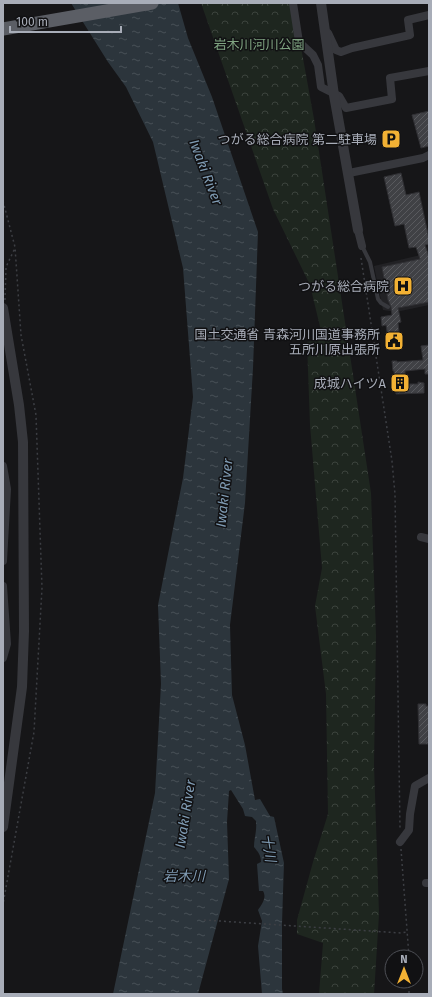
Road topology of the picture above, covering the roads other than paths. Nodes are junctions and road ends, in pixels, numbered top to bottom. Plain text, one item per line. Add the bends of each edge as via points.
1 (152, 3) edge
2 (293, 3) edge
3 (322, 3) edge
4 (429, 15) edge
5 (3, 29) edge
6 (325, 33) junction
7 (429, 71) edge
8 (334, 95) junction
9 (429, 155) edge
10 (349, 173) junction
11 (358, 230) joint
12 (362, 246) joint
13 (388, 307) dead end
14 (4, 311) edge
15 (3, 466) edge
16 (3, 561) edge
17 (3, 586) edge
18 (3, 658) edge
19 (429, 778) edge
20 (3, 827) edge
21 (400, 842) road end

1 - 5 highway
2 - 8 street via 299,42 313,55 318,65 321,87
3 - 6 street
4 - 6 street via 408,20 410,35 341,52 336,50 328,33
6 - 8 street
7 - 8 street via 390,78 392,99 346,108 339,96
8 - 10 street
9 - 10 street
10 - 11 street
11 - 12 street
12 - 13 lane via 370,262 378,299 381,304
14 - 20 street via 23,442 24,631 22,687
15 - 16 street via 6,488
17 - 18 street via 7,644
19 - 21 street via 415,786 409,830

